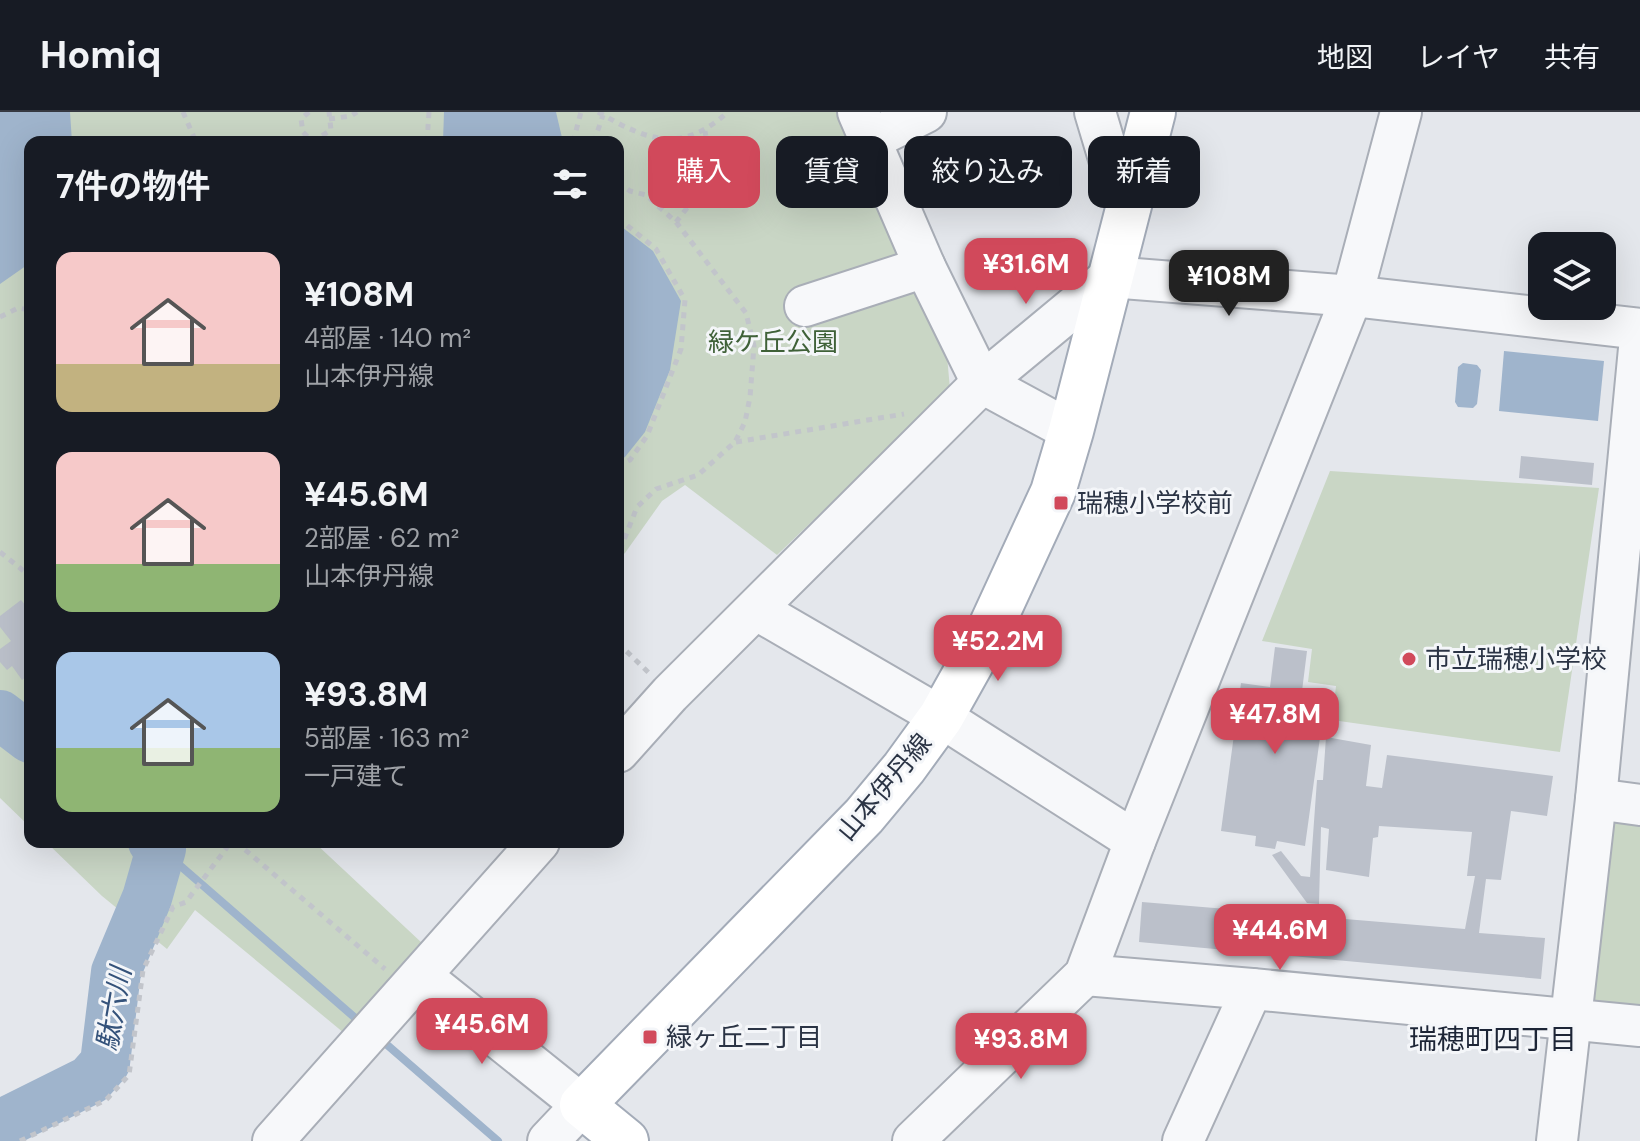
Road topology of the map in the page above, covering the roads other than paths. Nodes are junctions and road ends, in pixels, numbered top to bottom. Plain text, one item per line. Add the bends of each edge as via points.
1 (926, 112) edge
2 (1095, 112) edge
3 (1153, 112) edge
4 (1401, 112) edge
5 (864, 126) edge
6 (1102, 136) edge
7 (1147, 136) edge
8 (1128, 208) edge
9 (925, 267) junction
10 (1110, 277) junction
11 (1352, 296) junction
12 (805, 306) dead end
13 (1640, 329) edge
14 (1640, 338) edge
15 (972, 394) junction
16 (1071, 431) junction
17 (1629, 575) edge
18 (757, 610) junction
19 (941, 717) junction
20 (624, 745) edge
21 (1596, 799) junction
22 (1640, 805) edge
23 (1135, 841) junction
24 (534, 848) edge
25 (1085, 975) junction
26 (414, 982) junction
27 (1252, 989) junction
28 (1569, 1019) junction
29 (1640, 1026) edge
30 (582, 1105) junction
31 (273, 1141) edge
32 (548, 1141) edge
33 (626, 1141) edge
34 (913, 1141) edge
35 (1183, 1141) edge
36 (1557, 1141) edge

1 - 5 street
2 - 6 street
3 - 7 main road, 山本伊丹線
4 - 11 street
5 - 9 street
8 - 10 main road, 山本伊丹線
9 - 12 street
9 - 15 street
10 - 11 street
10 - 15 street
10 - 16 main road, 山本伊丹線
11 - 13 street
11 - 23 street
14 - 17 street
15 - 16 street
15 - 18 street
16 - 19 main road, 山本伊丹線 via 1053,492 988,633
17 - 21 street
18 - 19 street
18 - 20 street
19 - 23 street
19 - 30 main road, 山本伊丹線 via 864,816
21 - 22 street
21 - 28 street
23 - 25 street
24 - 26 street
25 - 27 street
25 - 34 street
26 - 30 street
26 - 31 street
27 - 28 street
27 - 35 street
28 - 29 street
28 - 36 street
30 - 32 street
30 - 33 main road

